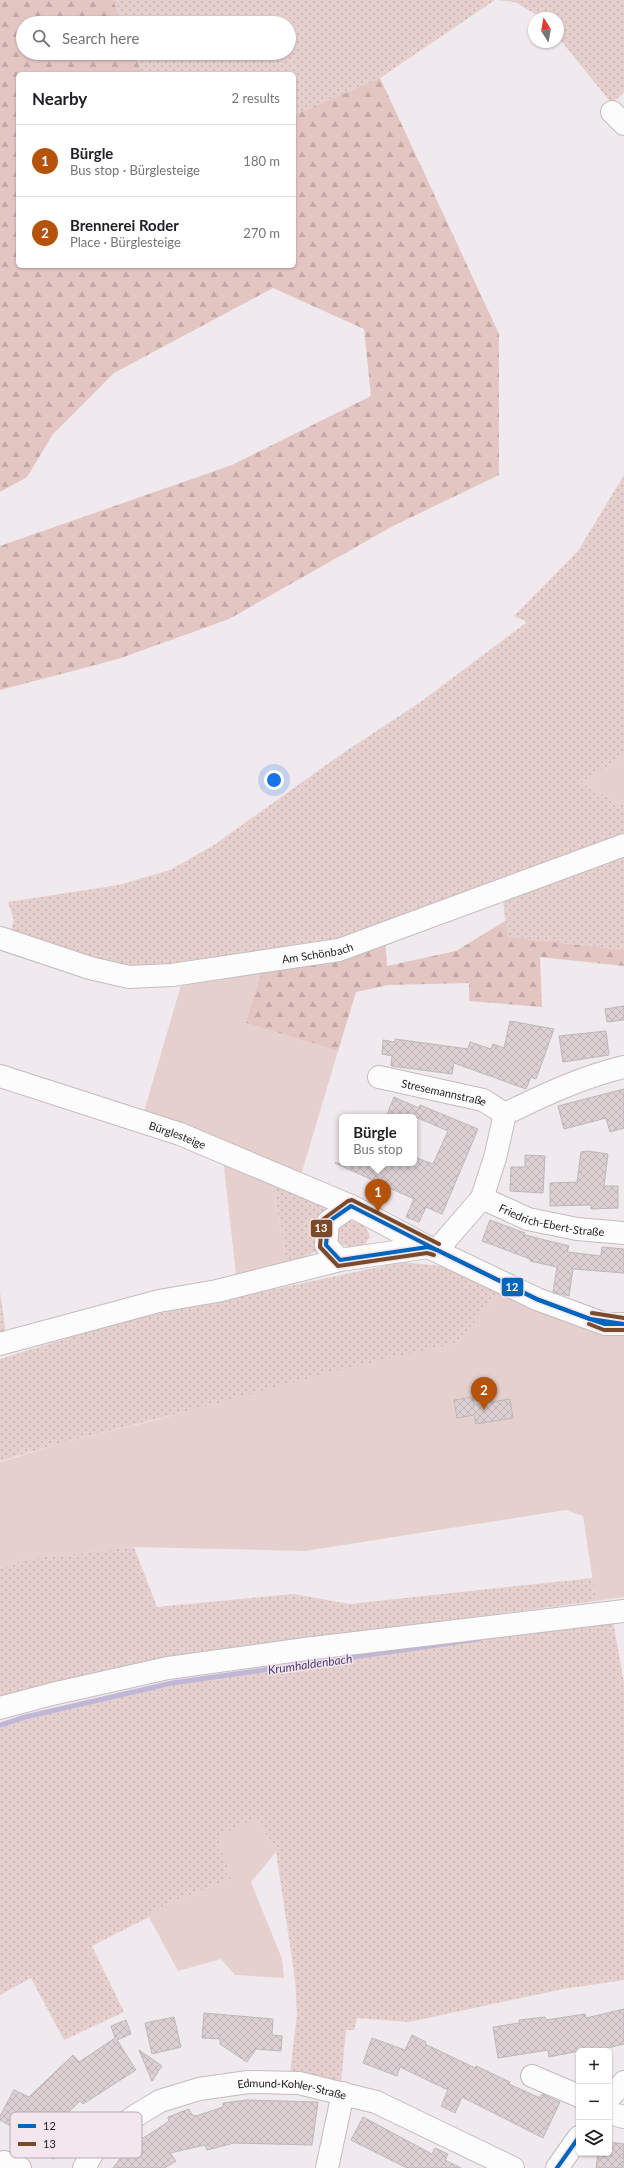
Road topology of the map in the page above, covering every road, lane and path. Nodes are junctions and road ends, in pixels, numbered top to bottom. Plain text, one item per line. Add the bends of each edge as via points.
1 (624, 845) edge
2 (0, 938) edge
3 (624, 1067) edge
4 (0, 1076) edge
5 (379, 1077) dead end
6 (505, 1114) junction
7 (482, 1198) junction
8 (351, 1206) junction
9 (624, 1233) edge
10 (433, 1248) junction
11 (340, 1260) junction
12 (624, 1324) edge
13 (0, 1344) edge
14 (624, 1611) edge
15 (0, 1708) edge
16 (532, 2076) dead end
17 (624, 2082) edge
18 (343, 2093) junction
19 (576, 2095) edge
20 (612, 2095) edge
21 (142, 2112) edge
22 (612, 2114) edge
23 (624, 2117) edge
24 (576, 2141) edge
25 (90, 2158) edge
26 (0, 2165) edge
27 (20, 2168) edge
28 (84, 2168) edge
29 (327, 2168) edge
30 (513, 2168) edge
31 (557, 2168) edge

1 - 2 street, Am Schönbach via 340,950 172,975 129,977 90,968
3 - 6 street via 585,1078
4 - 8 street, Bürglesteige via 180,1134
5 - 6 street, Stresemannstraße via 483,1100
6 - 7 street
7 - 9 street, Friedrich-Ebert-Straße via 528,1219 577,1229
7 - 10 street
8 - 10 street, Bürglesteige
8 - 11 street via 328,1222 326,1245
10 - 11 street
10 - 12 street, Bürglesteige via 537,1299 605,1324
11 - 13 street via 217,1291 159,1301
14 - 15 street via 168,1668
16 - 19 street
17 - 20 street
18 - 21 street, Edmund-Kohler-Straße via 299,2083 248,2082 200,2089 160,2101
18 - 29 street
18 - 30 street, Edmund-Kohler-Straße via 376,2102
22 - 23 street
24 - 31 street
25 - 28 street, Edmund-Kohler-Straße
26 - 27 street via 4,2162

